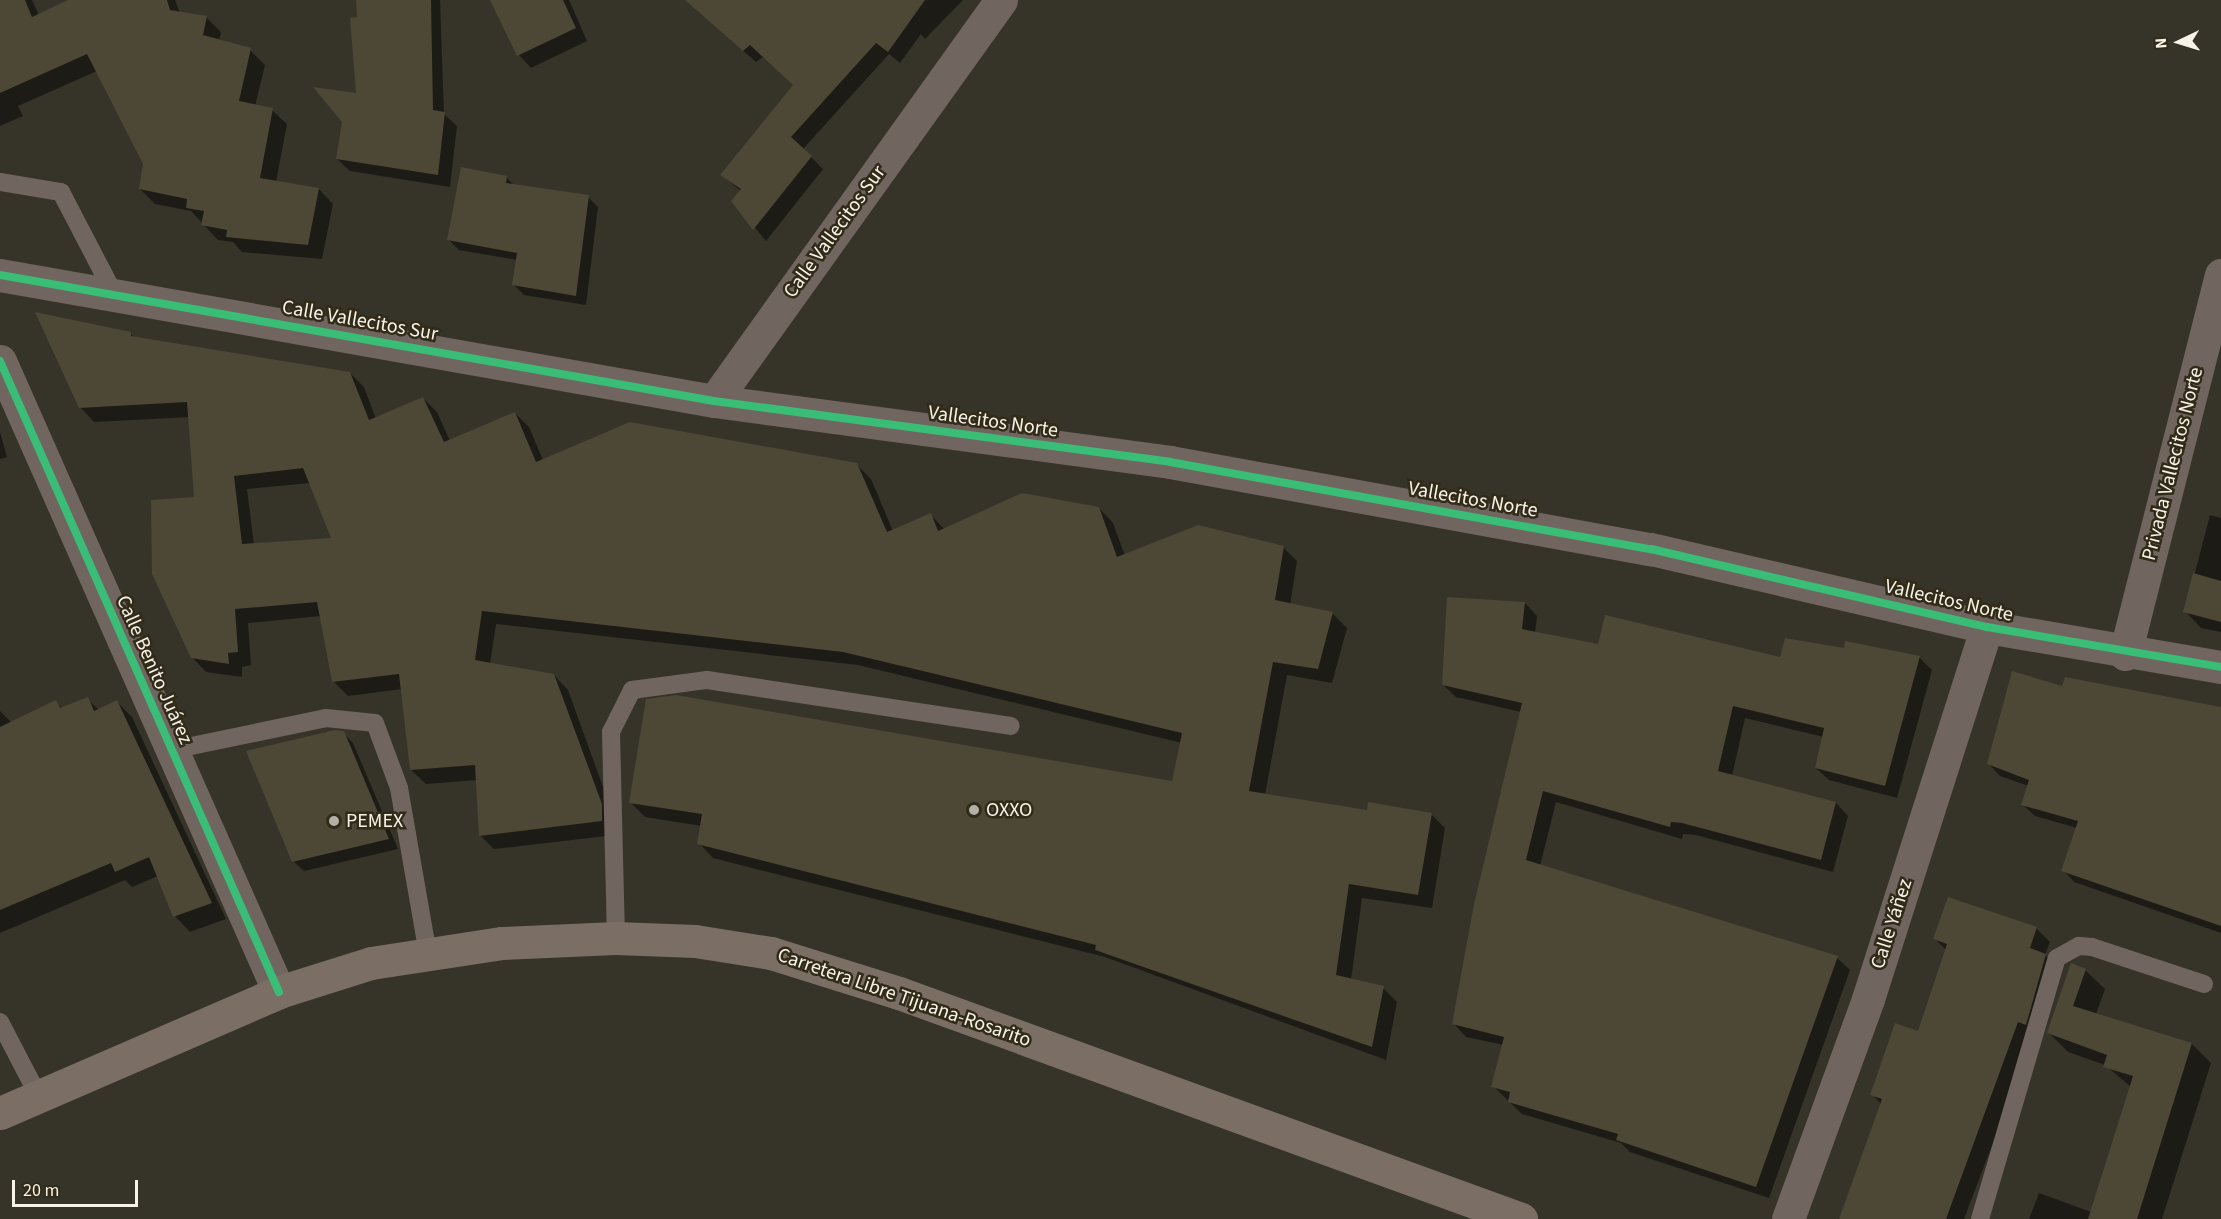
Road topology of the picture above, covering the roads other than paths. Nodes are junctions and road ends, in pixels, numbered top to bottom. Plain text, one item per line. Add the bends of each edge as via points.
1 (1001, 0) edge
2 (0, 182) edge
3 (0, 275) edge
4 (2221, 275) edge
5 (114, 294) junction
6 (0, 361) edge
7 (714, 401) junction
8 (1987, 627) junction
9 (2125, 654) junction
10 (2221, 667) edge
11 (1011, 726) dead end
12 (172, 750) junction
13 (616, 938) junction
14 (428, 955) junction
15 (2204, 984) dead end
16 (279, 992) junction
17 (0, 1022) edge
18 (38, 1095) junction
19 (0, 1113) edge
20 (1521, 1219) edge
21 (1788, 1219) edge
22 (1980, 1219) edge

1 - 7 street, Calle Vallecitos Sur
2 - 5 lane via 61,192
3 - 5 street, Calle Vallecitos Sur
4 - 9 street, Privada Vallecitos Norte
5 - 7 street, Calle Vallecitos Sur
6 - 12 street, Calle Benito Juárez
7 - 8 street, Vallecitos Norte via 1170,462 1651,549
8 - 9 street, Vallecitos Norte
8 - 21 street, Calle Yáñez via 1868,999
9 - 10 street, Vallecitos Norte
11 - 13 lane via 707,680 632,690 611,732
12 - 14 lane via 326,718 375,723 399,788
12 - 16 street, Calle Benito Juárez
13 - 14 main road, Carretera Libre Tijuana-Rosarito via 502,944
13 - 20 main road, Carretera Libre Tijuana-Rosarito via 695,941 771,953 899,993
14 - 16 main road, Carretera Libre Tijuana-Rosarito via 371,963
15 - 22 lane via 2092,947 2079,946 2057,958
16 - 18 main road, Carretera Libre Tijuana-Rosarito
17 - 18 lane
18 - 19 main road, Carretera Libre Tijuana-Rosarito

